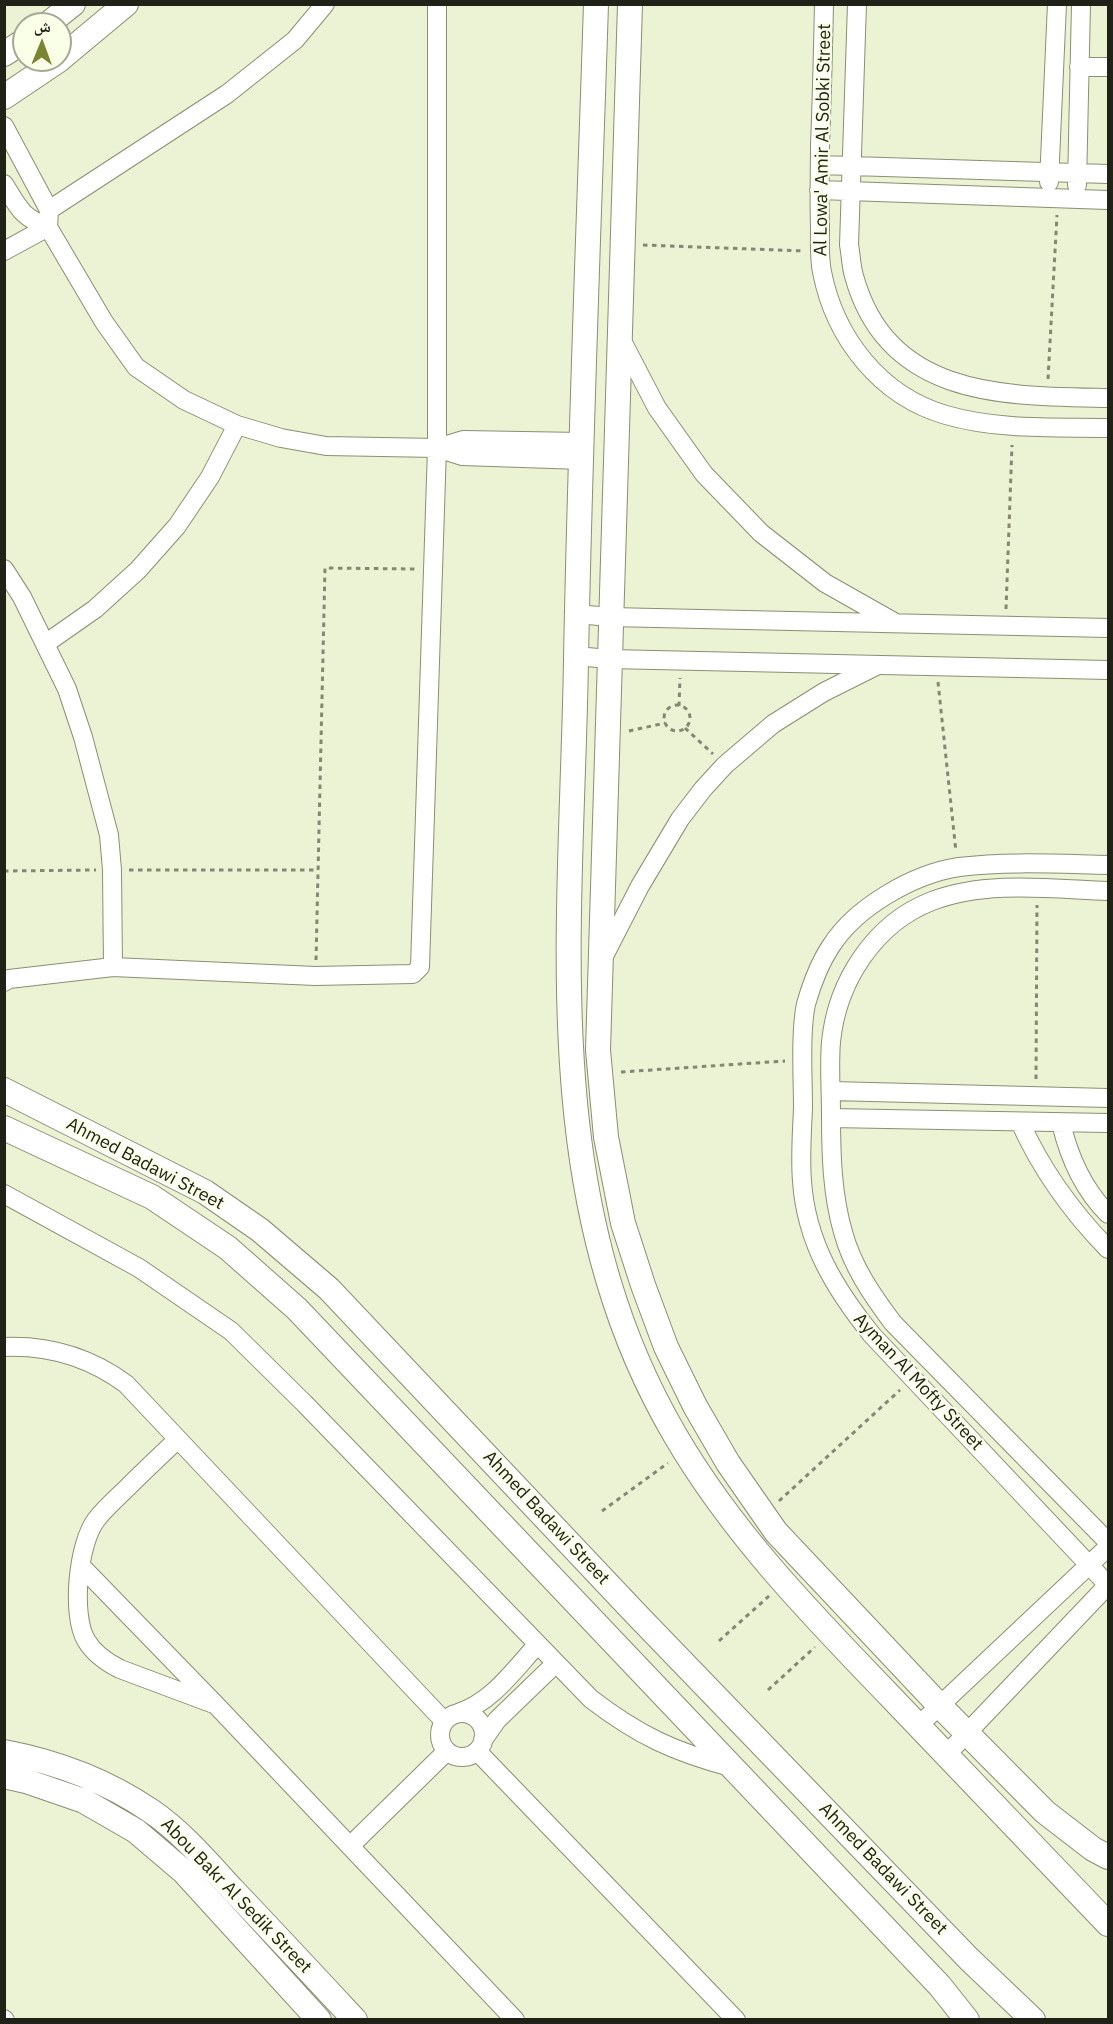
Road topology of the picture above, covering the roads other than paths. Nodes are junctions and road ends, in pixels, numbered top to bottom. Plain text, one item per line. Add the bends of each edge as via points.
1 (126, 4) edge
2 (324, 4) edge
3 (437, 4) edge
4 (596, 4) edge
5 (630, 4) edge
6 (824, 4) edge
7 (857, 4) edge
8 (1057, 4) edge
9 (1081, 4) edge
10 (72, 48) edge
11 (1079, 67) junction
12 (1108, 67) edge
13 (40, 72) edge
14 (4, 97) edge
15 (4, 126) edge
16 (820, 165) junction
17 (852, 166) junction
18 (1050, 173) junction
19 (1077, 173) junction
20 (1108, 174) edge
21 (4, 184) edge
22 (819, 190) junction
23 (851, 191) junction
24 (1053, 198) junction
25 (1077, 199) junction
26 (1108, 200) edge
27 (49, 219) junction
28 (4, 251) edge
29 (620, 336) junction
30 (1044, 397) junction
31 (1108, 398) edge
32 (237, 425) junction
33 (1038, 427) junction
34 (1108, 428) edge
35 (437, 447) junction
36 (582, 451) junction
37 (4, 569) edge
38 (577, 614) junction
39 (610, 617) junction
40 (896, 623) junction
41 (1108, 628) edge
42 (45, 644) junction
43 (576, 656) junction
44 (609, 659) junction
45 (881, 664) junction
46 (1108, 669) edge
47 (1108, 865) edge
48 (1108, 891) edge
49 (601, 963) junction
50 (112, 967) junction
51 (4, 982) edge
52 (4, 1090) edge
53 (831, 1091) junction
54 (1108, 1098) edge
55 (831, 1118) junction
56 (1020, 1122) junction
57 (1061, 1122) junction
58 (1108, 1124) edge
59 (4, 1128) edge
60 (4, 1194) edge
61 (1108, 1214) edge
62 (1108, 1249) edge
63 (4, 1347) edge
64 (178, 1439) junction
65 (1108, 1542) edge
66 (1108, 1547) edge
67 (1089, 1565) junction
68 (81, 1566) junction
69 (1108, 1585) edge
70 (537, 1645) junction
71 (555, 1664) junction
72 (215, 1704) junction
73 (939, 1705) junction
74 (451, 1717) junction
75 (918, 1726) junction
76 (968, 1733) junction
77 (480, 1745) junction
78 (447, 1751) junction
79 (4, 1752) edge
80 (946, 1755) junction
81 (731, 1767) junction
82 (4, 1776) edge
83 (350, 1846) junction
84 (1108, 1857) edge
85 (1108, 1924) edge
86 (319, 2019) edge
87 (355, 2019) edge
88 (515, 2019) edge
89 (736, 2019) edge
90 (967, 2019) edge
91 (1033, 2019) edge

1 - 10 street
2 - 27 street via 295,40 227,94
3 - 35 street
4 - 36 street
5 - 29 street
6 - 16 street, Al Lowa' Amir Al Sobki Street
7 - 17 street, Al Lowa' Amir Al Sobki Street
8 - 18 street
9 - 11 street
11 - 12 street
11 - 19 street
13 - 14 street
15 - 27 street
16 - 17 street
16 - 22 street, Al Lowa' Amir Al Sobki Street
17 - 18 street
17 - 23 street, Al Lowa' Amir Al Sobki Street
18 - 19 street
18 - 24 street
19 - 20 street
19 - 25 street
21 - 27 street via 31,221
22 - 23 street
22 - 33 street, Al Lowa' Amir Al Sobki Street via 821,269 829,302 843,333 862,360 886,384 946,415
23 - 24 street
23 - 30 street, Al Lowa' Amir Al Sobki Street via 849,245 854,275 864,304 901,353 926,371 955,384
24 - 25 street
25 - 26 street
27 - 28 street
27 - 32 street via 104,322 136,367 184,400
29 - 39 street
29 - 40 street via 657,408 705,474 761,533 825,583
30 - 31 street, Al Lowa' Amir Al Sobki Street
30 - 33 street
32 - 35 street via 326,446
32 - 42 street via 210,477 177,526 94,609
33 - 34 street, Al Lowa' Amir Al Sobki Street
35 - 36 street via 463,440
35 - 50 street via 420,967 413,974 315,976
36 - 38 street
37 - 42 street
38 - 39 street
38 - 43 street
39 - 40 street
39 - 44 street
40 - 41 street
42 - 50 street via 67,689 109,836
43 - 44 street
43 - 75 street via 568,999 572,1074 582,1168 595,1236 615,1304 674,1433 712,1493 783,1583
44 - 45 street
44 - 49 street
45 - 46 street
45 - 49 street via 773,723 725,765 680,819
47 - 67 street, Ayman Al Mofty Street via 1013,863 957,868 923,876 887,894 854,919 831,945 815,974 806,1007 803,1060 802,1182 813,1234 845,1302
48 - 53 street, Ayman Al Mofty Street via 974,891 933,901 906,915 862,957 847,984 831,1042
49 - 73 street via 598,1050 608,1147 623,1223 666,1347 695,1406 763,1515
50 - 51 street
52 - 91 street, Ahmed Badawi Street via 205,1192 260,1230 329,1288 637,1615 969,1959
53 - 54 street
53 - 55 street, Ayman Al Mofty Street
55 - 56 street
55 - 65 street, Ayman Al Mofty Street via 836,1199 843,1233 872,1296 893,1323
56 - 57 street
56 - 62 street via 1062,1197
57 - 58 street
57 - 61 street via 1074,1164 1086,1187
59 - 81 street, Ahmed Badawi Street via 152,1197 228,1248 297,1309
60 - 70 street via 139,1269 231,1330
63 - 64 street via 60,1351 96,1365 126,1384
64 - 68 street via 95,1521 87,1535
64 - 74 street
66 - 67 street
67 - 69 street, Ayman Al Mofty Street
67 - 73 street
68 - 72 street
68 - 72 street via 80,1623 94,1652 120,1670
69 - 76 street
70 - 71 street
70 - 74 street via 489,1697
71 - 77 street via 497,1720
71 - 81 street via 591,1700 622,1723 675,1750
72 - 83 street
73 - 75 street
73 - 76 street
74 - 77 street via 476,1718 483,1728
74 - 78 street via 440,1732
75 - 80 street
76 - 80 street
76 - 84 street via 1045,1812
77 - 78 street via 467,1757
77 - 89 street
78 - 83 street
79 - 87 street, Abou Bakr Al Sedik Street via 29,1756 88,1776 153,1812 198,1852
80 - 85 street
81 - 90 street, Ahmed Badawi Street
82 - 86 street, Abou Bakr Al Sedik Street via 84,1801 136,1831 183,1871
83 - 88 street

